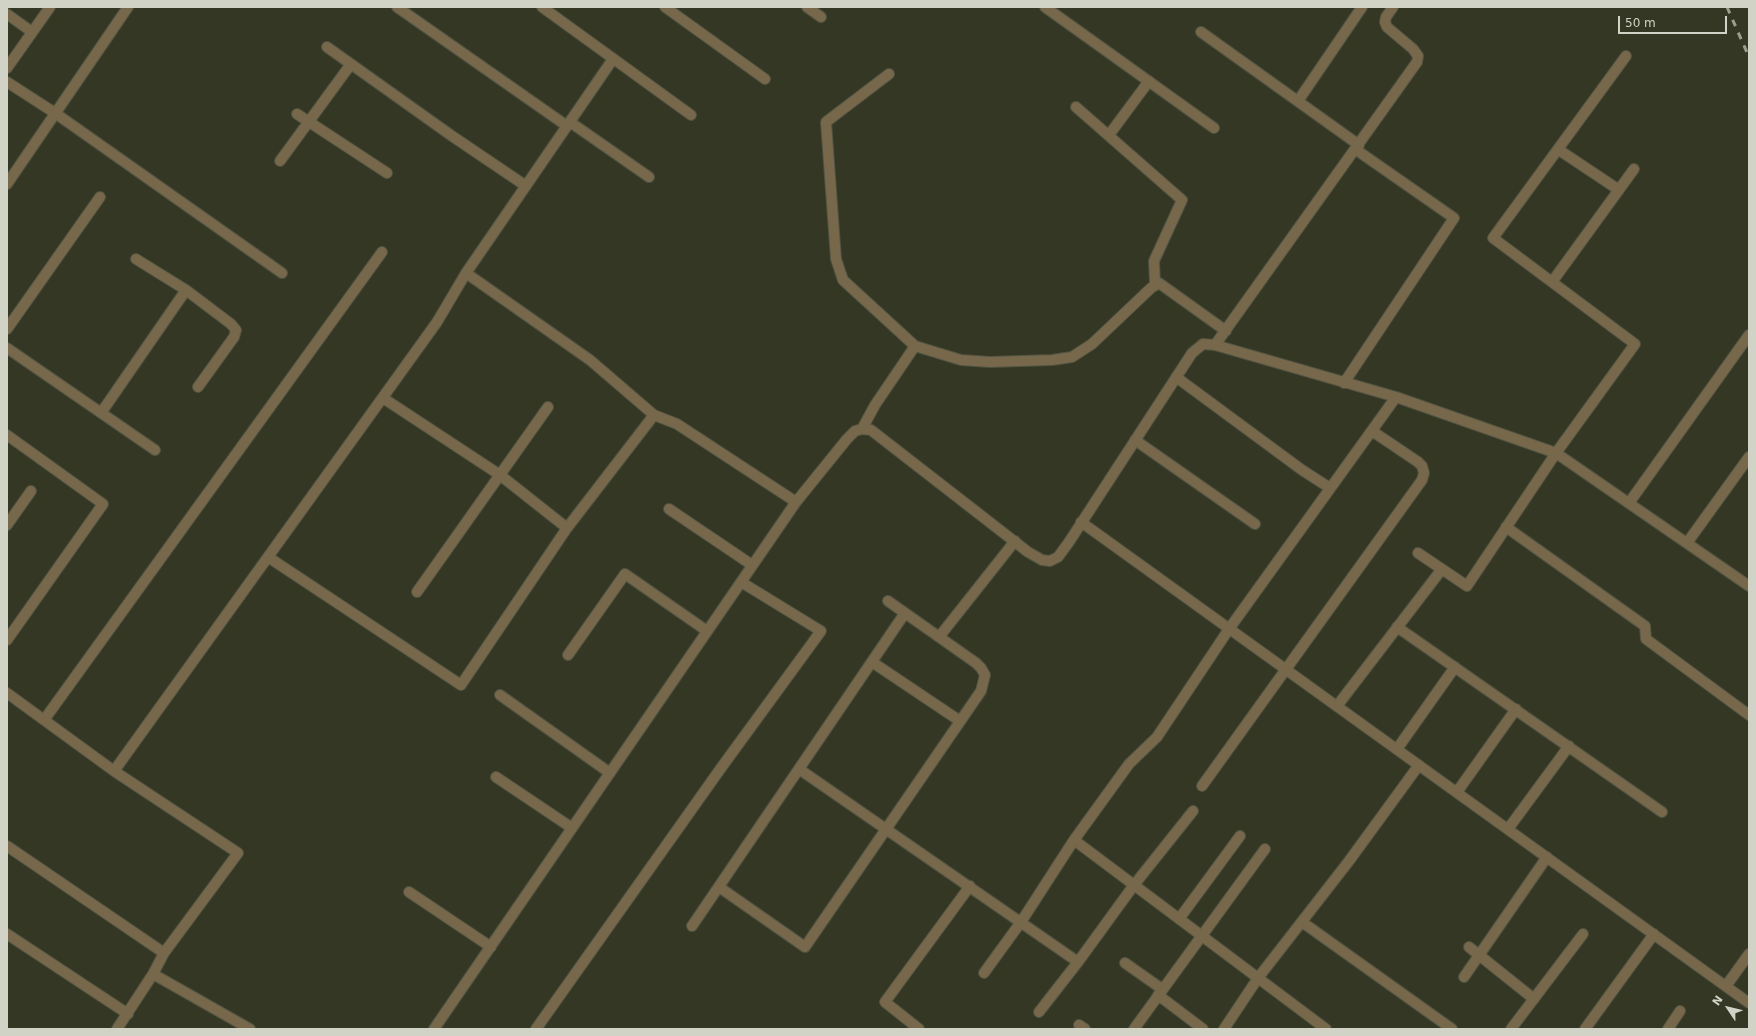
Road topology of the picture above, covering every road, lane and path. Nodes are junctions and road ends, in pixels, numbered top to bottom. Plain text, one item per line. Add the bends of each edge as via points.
1 (50, 7) edge
2 (128, 7) edge
3 (397, 7) edge
4 (665, 7) edge
5 (807, 7) edge
6 (1045, 7) edge
7 (1362, 7) edge
8 (1394, 7) edge
9 (546, 8) edge
10 (7, 14) edge
11 (821, 17) dead end
12 (32, 32) junction
13 (1201, 32) dead end
14 (327, 47) dead end
15 (1626, 56) dead end
16 (613, 58) junction
17 (352, 64) junction
18 (7, 68) edge
19 (889, 74) dead end
20 (765, 79) dead end
21 (1149, 81) junction
22 (7, 82) edge
23 (1298, 101) junction
24 (1076, 107) dead end
25 (56, 113) junction
26 (297, 114) dead end
27 (691, 115) dead end
28 (309, 122) junction
29 (568, 124) junction
30 (1214, 128) dead end
31 (1109, 135) junction
32 (1357, 147) junction
33 (1559, 150) junction
34 (280, 161) dead end
35 (1634, 169) dead end
36 (387, 173) dead end
37 (649, 177) dead end
38 (7, 184) edge
39 (526, 186) junction
40 (1619, 190) junction
41 (100, 197) dead end
42 (382, 252) dead end
43 (136, 259) dead end
44 (282, 273) dead end
45 (466, 274) junction
46 (1552, 282) junction
47 (1155, 284) junction
48 (186, 290) junction
49 (7, 330) edge
50 (1226, 331) junction
51 (1749, 335) edge
52 (1216, 345) junction
53 (915, 346) junction
54 (7, 348) edge
55 (1176, 377) junction
56 (1344, 383) junction
57 (198, 388) dead end
58 (1396, 397) junction
59 (383, 398) junction
60 (548, 407) dead end
61 (101, 413) junction
62 (654, 415) junction
63 (862, 428) junction
64 (1372, 431) junction
65 (7, 435) edge
66 (1135, 440) junction
67 (155, 450) dead end
68 (1556, 453) junction
69 (1749, 457) edge
70 (500, 475) junction
71 (1330, 488) junction
72 (30, 491) dead end
73 (796, 502) junction
74 (1629, 503) junction
75 (669, 509) dead end
76 (1081, 522) junction
77 (7, 524) edge
78 (1255, 524) dead end
79 (1506, 527) junction
80 (567, 528) junction
81 (1015, 541) junction
82 (1687, 543) junction
83 (1418, 553) dead end
84 (268, 557) junction
85 (752, 565) junction
86 (1442, 569) junction
87 (741, 582) junction
88 (1749, 586) edge
89 (417, 592) dead end
90 (888, 601) dead end
91 (905, 613) junction
92 (1397, 627) junction
93 (1229, 629) junction
94 (707, 631) junction
95 (939, 637) junction
96 (7, 640) edge
97 (568, 655) dead end
98 (872, 662) junction
99 (1455, 667) junction
100 (1285, 669) junction
101 (7, 693) edge
102 (500, 695) dead end
103 (1337, 706) junction
104 (1516, 709) junction
105 (1749, 715) edge
106 (44, 720) junction
107 (960, 721) junction
108 (1568, 746) junction
109 (1397, 749) junction
110 (1419, 764) junction
111 (800, 769) junction
112 (114, 771) junction
113 (610, 773) junction
114 (496, 777) dead end
115 (1202, 786) dead end
116 (1457, 792) junction
117 (1194, 810) dead end
118 (1662, 812) dead end
119 (572, 828) junction
120 (887, 828) junction
121 (1508, 829) junction
122 (1240, 836) dead end
123 (1074, 840) junction
124 (7, 846) edge
125 (1265, 849) dead end
126 (1547, 857) junction
127 (1134, 885) junction
128 (970, 886) junction
129 (719, 887) junction
130 (409, 892) dead end
131 (1179, 919) junction
132 (1021, 922) junction
133 (1302, 922) junction
134 (692, 926) dead end
135 (7, 934) edge
136 (1583, 934) dead end
137 (1654, 934) junction
138 (1201, 935) junction
139 (491, 946) junction
140 (1469, 947) dead end
141 (164, 953) junction
142 (1749, 954) edge
143 (1479, 955) junction
144 (1078, 962) junction
145 (1124, 963) dead end
146 (984, 973) dead end
147 (152, 974) junction
148 (1258, 978) junction
149 (1464, 978) dead end
150 (1726, 986) junction
151 (1160, 992) junction
152 (1534, 999) junction
153 (1749, 1003) edge
154 (1680, 1011) dead end
155 (1039, 1012) dead end
156 (128, 1014) junction
157 (117, 1029) edge
158 (250, 1029) edge
159 (434, 1029) edge
160 (536, 1029) edge
161 (919, 1029) edge
162 (1134, 1029) edge
163 (1203, 1029) edge
164 (1224, 1029) edge
165 (1326, 1029) edge
166 (1452, 1029) edge
167 (1511, 1029) edge
168 (1585, 1029) edge
169 (1668, 1029) edge

1 - 12 street
2 - 25 street
3 - 29 street
4 - 20 street
5 - 11 street
6 - 21 street
7 - 23 street
8 - 32 street via 1386,17 1387,27 1418,56 1417,62
9 - 16 street
10 - 12 street
12 - 18 street
13 - 23 street
14 - 17 street
15 - 33 street
16 - 27 street
16 - 29 street
17 - 28 street
17 - 39 street
19 - 53 street via 826,122 836,260 842,280
21 - 30 street
21 - 31 street
22 - 25 street
23 - 32 street
24 - 31 street
25 - 38 street
25 - 44 street
26 - 28 street
28 - 34 street
28 - 36 street
29 - 37 street
29 - 39 street
31 - 47 street via 1182,200 1154,261
32 - 50 street
32 - 56 street via 1454,218
33 - 40 street
33 - 46 street via 1493,238
35 - 40 street
39 - 45 street
40 - 46 street
41 - 49 street
42 - 106 street
43 - 48 street
45 - 59 street via 437,322
45 - 62 street via 590,360
46 - 68 street via 1635,344
47 - 50 street via 1162,284
47 - 53 street via 1092,344 1072,357 990,362 961,360
48 - 57 street via 236,330 234,337
48 - 61 street
50 - 52 street
51 - 74 street
52 - 55 street via 1203,344 1192,353
52 - 56 street
53 - 63 street
54 - 61 street
55 - 66 street
55 - 71 street
56 - 58 street
58 - 64 street
58 - 68 street
59 - 70 street
59 - 84 street
60 - 70 street
61 - 67 street
62 - 73 street via 677,424
62 - 80 street
63 - 73 street via 847,439
63 - 81 street via 871,430
64 - 71 street
64 - 100 street via 1418,462 1424,473 1422,480
65 - 96 street via 103,504
66 - 76 street
66 - 78 street
68 - 74 street
68 - 79 street
69 - 82 street
70 - 80 street
70 - 89 street
71 - 93 street
72 - 77 street
73 - 85 street
74 - 82 street
75 - 85 street
76 - 81 street via 1058,557 1050,561 1042,560 1028,552
76 - 93 street
79 - 86 street via 1467,586
79 - 105 street via 1645,626 1646,639
80 - 84 street via 461,685
81 - 95 street
82 - 88 street
83 - 86 street
84 - 112 street
85 - 87 street
86 - 92 street
87 - 94 street
87 - 160 street via 821,631
90 - 91 street
91 - 95 street
91 - 98 street
92 - 99 street
92 - 103 street
93 - 100 street
93 - 123 street via 1157,737 1129,764
94 - 97 street via 625,574
94 - 113 street
95 - 107 street via 976,662 985,675 981,691
98 - 107 street
98 - 111 street
99 - 104 street
99 - 109 street
100 - 103 street
100 - 115 street
101 - 106 street
102 - 113 street
103 - 109 street
104 - 108 street
104 - 116 street
106 - 112 street
107 - 120 street
108 - 118 street
108 - 121 street
109 - 110 street
110 - 116 street
110 - 133 street
111 - 120 street
111 - 129 street
112 - 141 street via 238,853
113 - 119 street
114 - 119 street
116 - 121 street
117 - 127 street
119 - 139 street
120 - 128 street
120 - 129 street via 805,947
121 - 126 street
122 - 131 street
123 - 127 street
123 - 132 street
124 - 141 street
125 - 138 street
126 - 137 street
126 - 143 street
127 - 131 street
127 - 144 street
128 - 132 street
128 - 161 street via 885,1002
129 - 134 street
130 - 139 street
131 - 138 street
132 - 144 street
132 - 146 street
133 - 148 street
133 - 166 street
135 - 156 street
136 - 152 street
137 - 150 street
137 - 168 street
138 - 148 street
138 - 151 street
139 - 159 street
140 - 143 street
141 - 147 street
142 - 150 street
143 - 149 street
143 - 152 street
144 - 155 street
145 - 151 street
147 - 156 street
147 - 158 street
148 - 164 street
148 - 165 street
150 - 153 street
151 - 162 street
151 - 163 street
152 - 167 street
154 - 169 street
156 - 157 street

